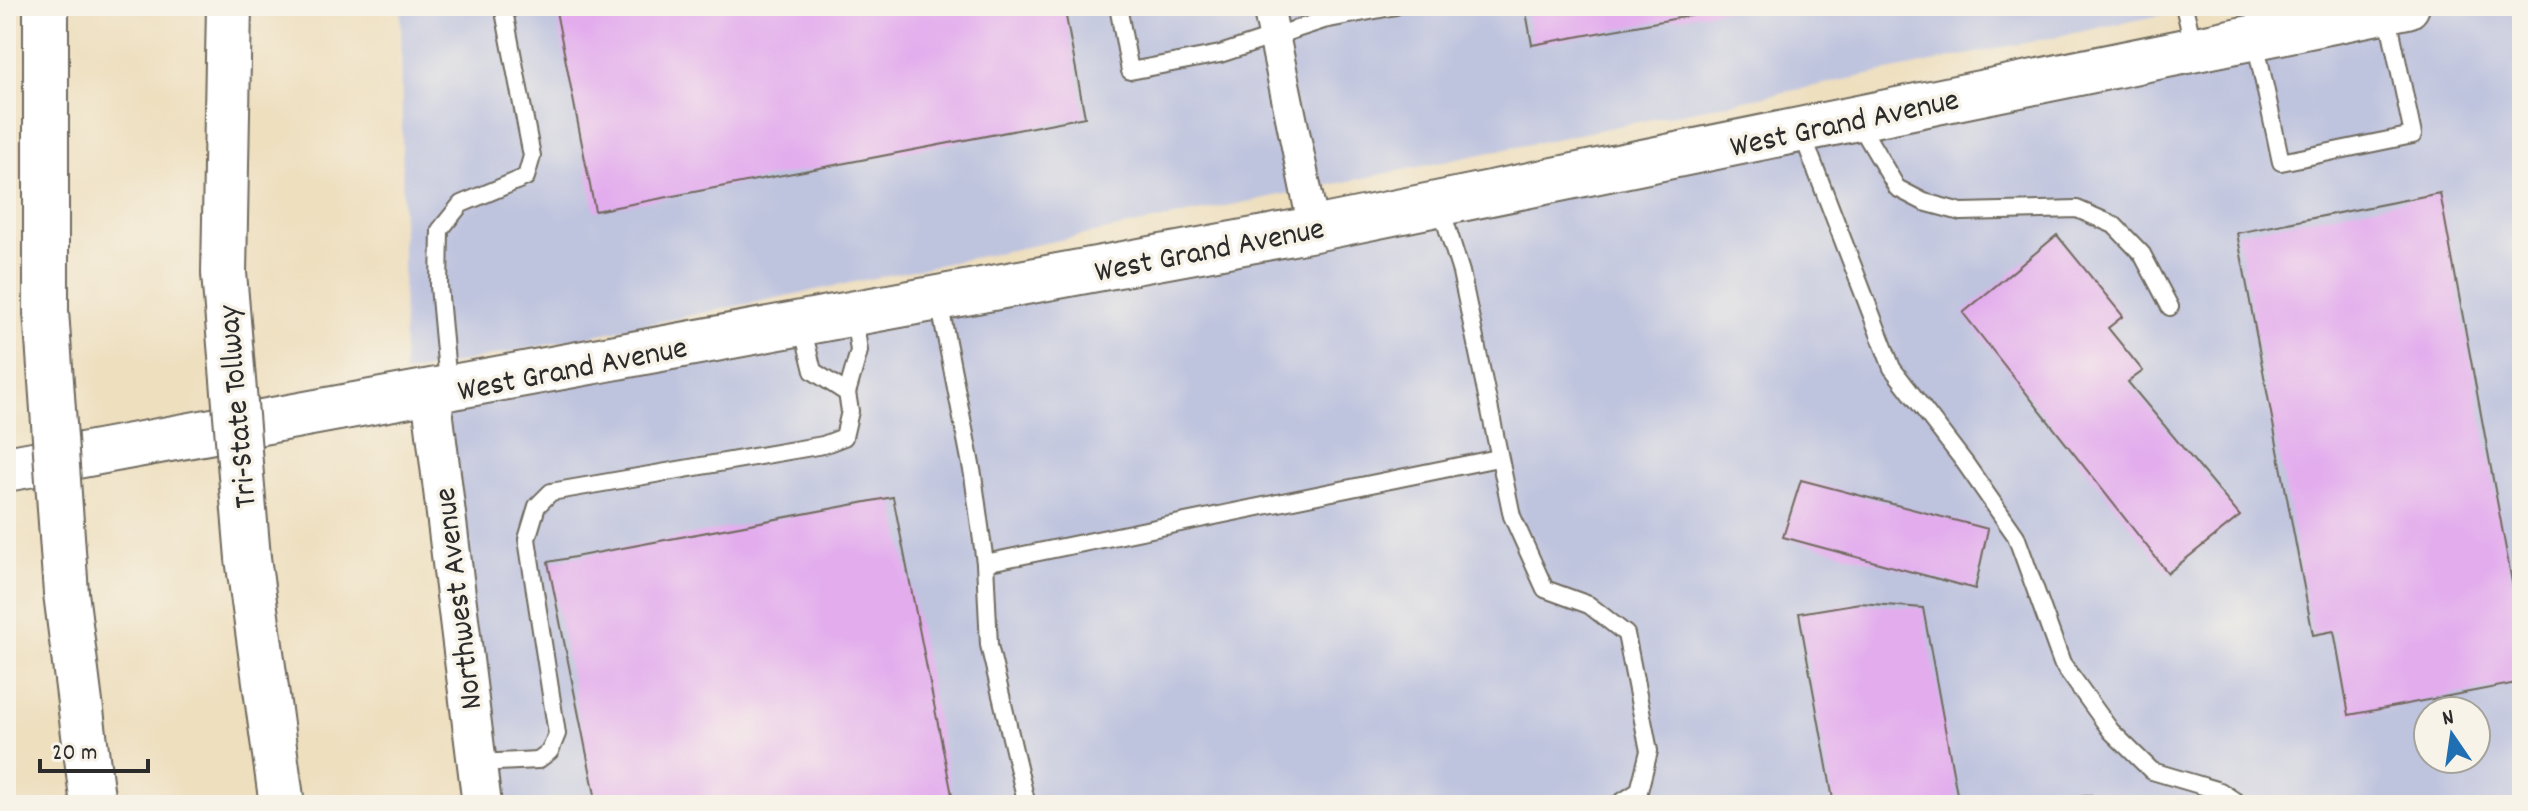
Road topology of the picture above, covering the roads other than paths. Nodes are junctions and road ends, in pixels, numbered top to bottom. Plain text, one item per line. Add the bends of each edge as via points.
1 (46, 6) edge
2 (229, 6) edge
3 (503, 6) edge
4 (1118, 6) edge
5 (1268, 6) edge
6 (1396, 6) edge
7 (2184, 6) edge
8 (2397, 8) edge
9 (1363, 10) edge
10 (1274, 36) junction
11 (2255, 37) junction
12 (2194, 49) junction
13 (1856, 119) junction
14 (1800, 130) junction
15 (1440, 204) junction
16 (1314, 229) junction
17 (939, 299) junction
18 (2170, 307) dead end
19 (854, 315) junction
20 (802, 324) junction
21 (440, 392) junction
22 (847, 393) junction
23 (1498, 458) junction
24 (6, 469) edge
25 (985, 563) junction
26 (476, 763) junction
27 (93, 805) edge
28 (282, 805) edge
29 (482, 805) edge
30 (1027, 805) edge
31 (1617, 805) edge
32 (2241, 805) edge

1 - 27 main road, bridge via 46,311 66,593
2 - 28 main road, Tri-State Tollway, bridge via 224,273 248,558
3 - 21 lane via 532,156 526,177 461,204 440,230
4 - 10 lane via 1130,71 1220,54
5 - 10 street
6 - 9 lane
7 - 12 lane
8 - 11 main road, West Grand Avenue
8 - 11 lane via 2413,135 2281,162
9 - 10 lane
10 - 16 street
11 - 12 main road, West Grand Avenue
12 - 13 main road, West Grand Avenue
13 - 14 main road, West Grand Avenue
13 - 18 lane via 1897,188 1924,202 1961,212 2077,209 2114,225 2142,254
14 - 15 main road, West Grand Avenue
14 - 32 lane via 1892,368 2016,536 2062,663 2111,731 2152,771 2220,791
15 - 16 main road, West Grand Avenue
15 - 23 lane via 1461,272
16 - 17 main road, West Grand Avenue
17 - 19 main road, West Grand Avenue
17 - 25 lane
19 - 20 main road, West Grand Avenue
19 - 22 lane via 859,351
20 - 21 main road, West Grand Avenue
20 - 22 lane via 813,371
21 - 24 main road, West Grand Avenue
21 - 26 street, Northwest Avenue
22 - 26 lane via 850,411 844,437 823,445 551,492 537,506 527,539 557,734 550,751 538,760
23 - 25 lane
23 - 31 lane via 1512,516 1545,589 1589,605 1626,634 1649,751 1639,791
25 - 30 lane via 989,645
26 - 29 street, Northwest Avenue

